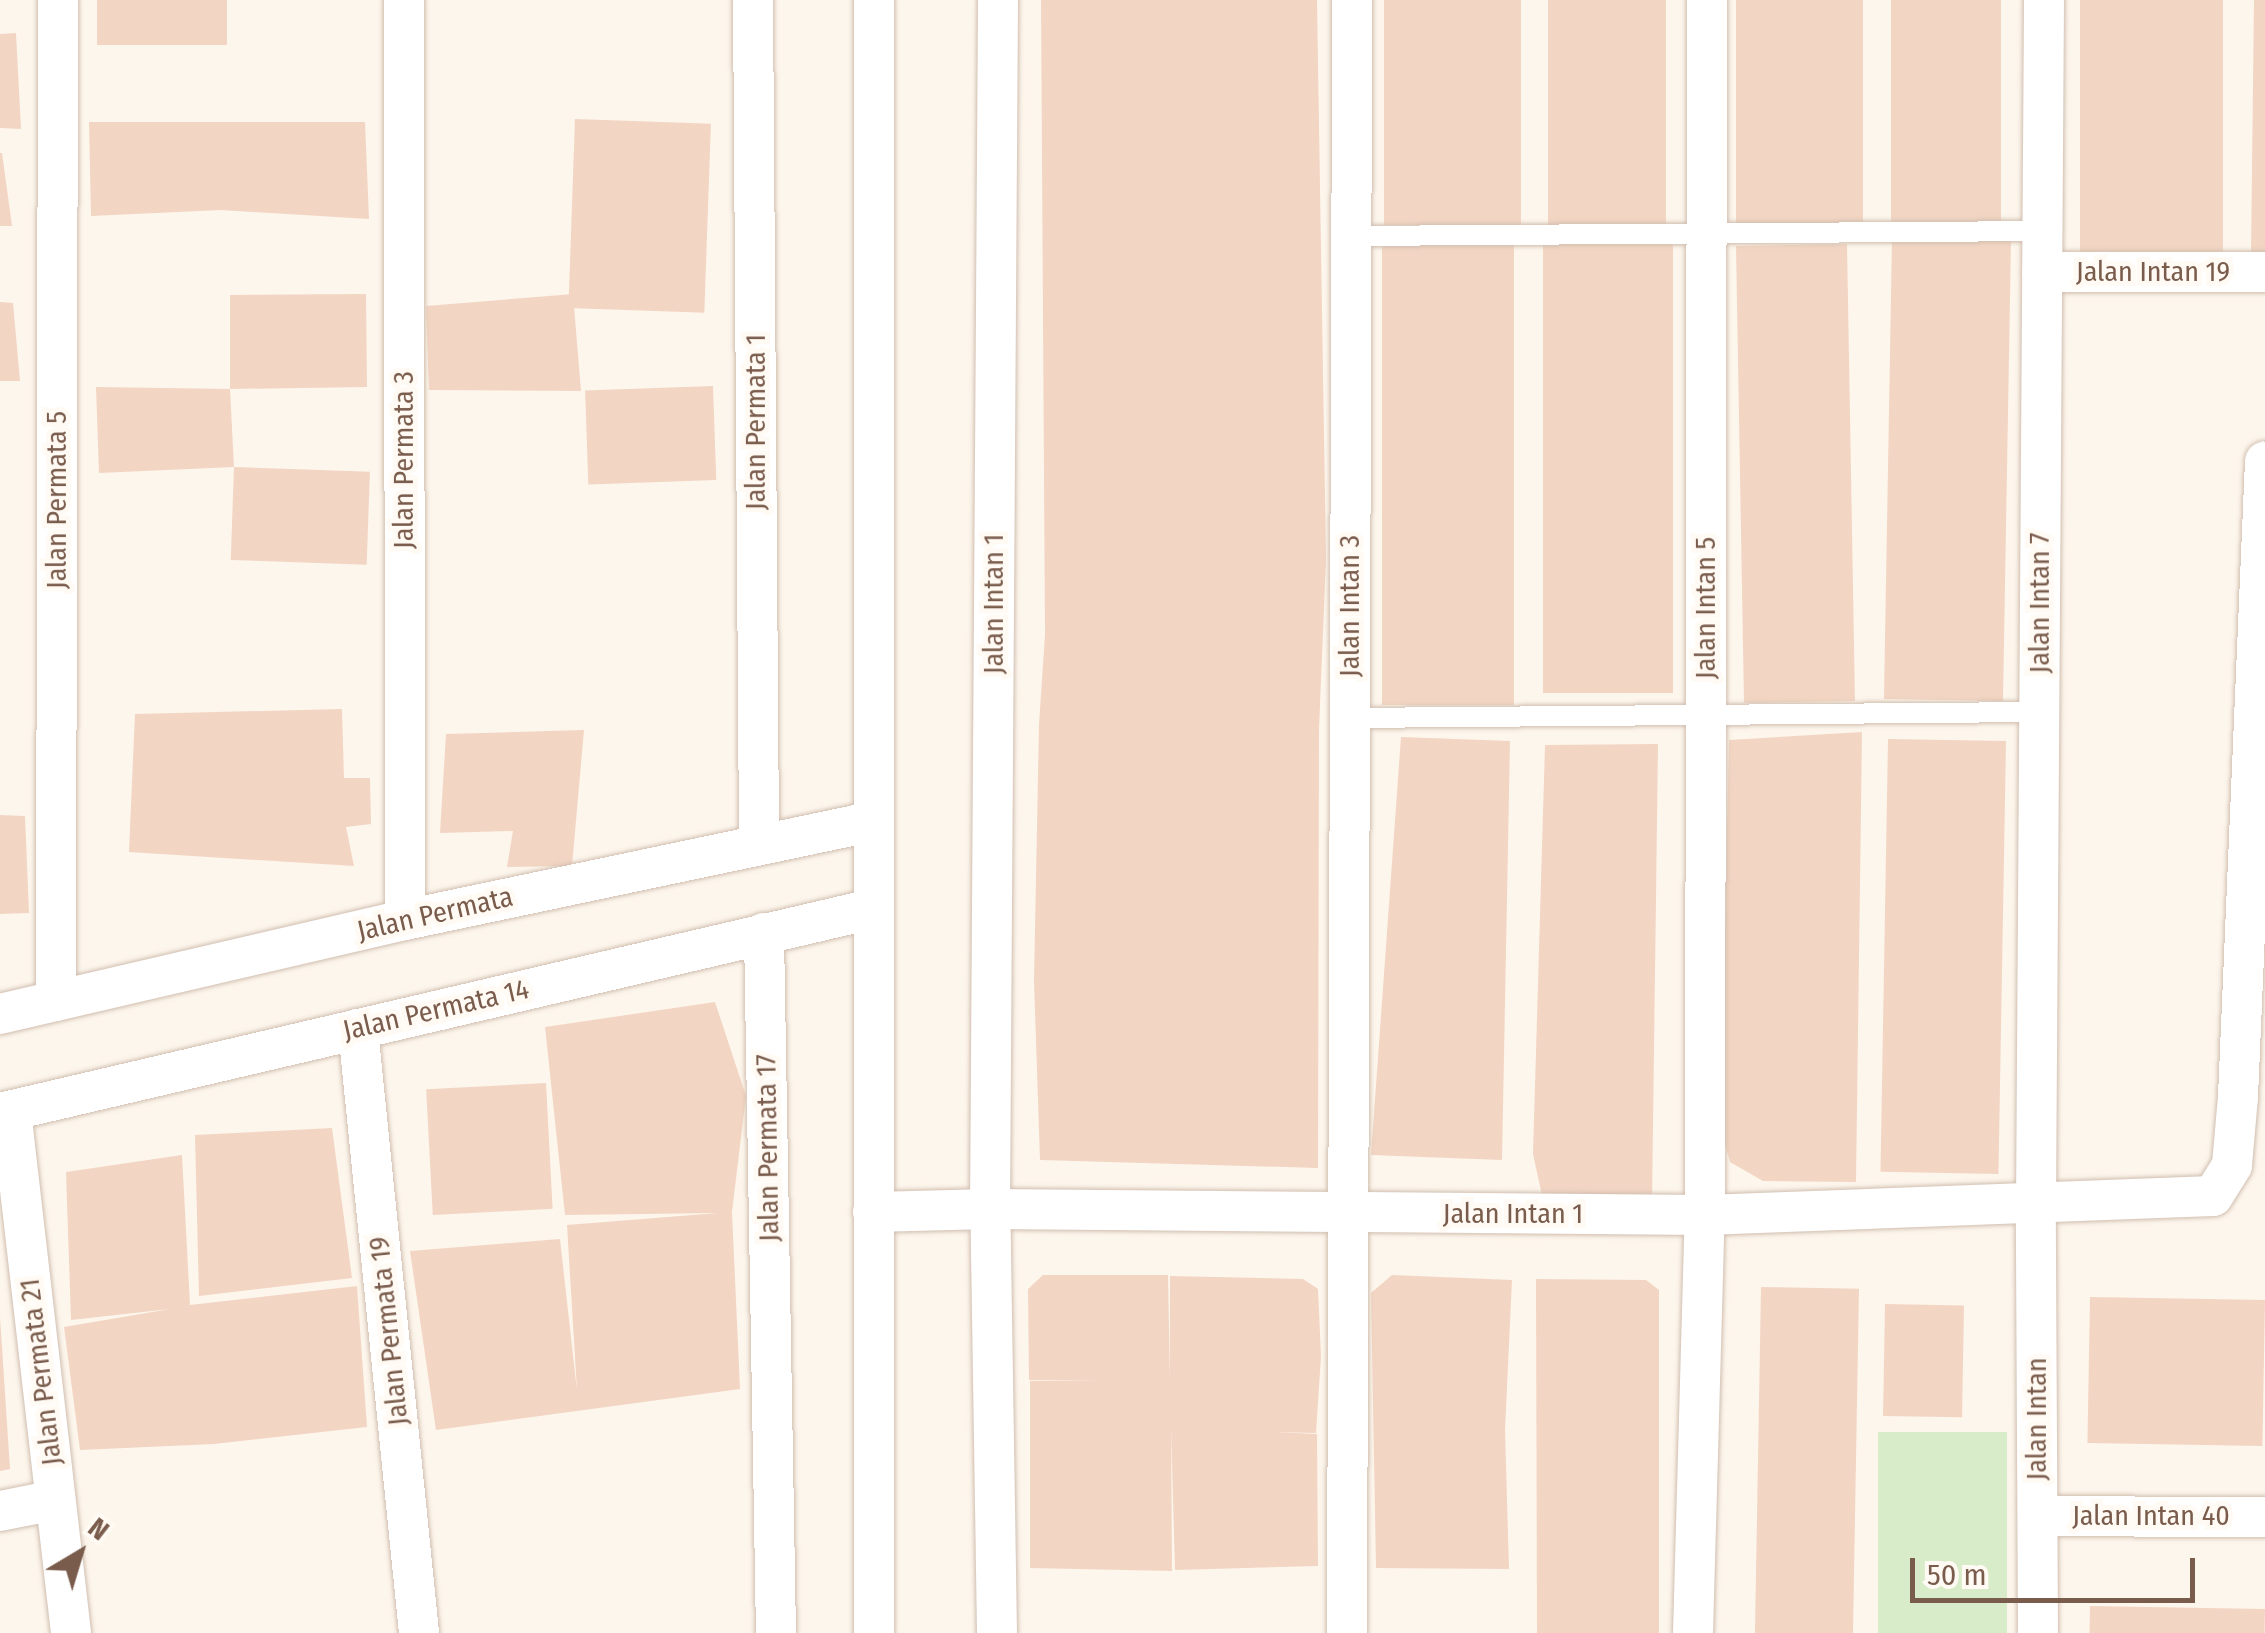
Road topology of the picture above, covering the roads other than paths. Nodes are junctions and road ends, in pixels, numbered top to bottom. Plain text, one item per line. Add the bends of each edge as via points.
1 (58, 0) edge
2 (404, 0) edge
3 (754, 0) edge
4 (874, 0) edge
5 (998, 0) edge
6 (1352, 0) edge
7 (1707, 0) edge
8 (2044, 0) edge
9 (2042, 231) junction
10 (1706, 234) junction
11 (1351, 236) junction
12 (2042, 272) junction
13 (2265, 272) edge
14 (2265, 462) edge
15 (2261, 650) edge
16 (1706, 712) junction
17 (2039, 712) junction
18 (1349, 718) junction
19 (872, 822) junction
20 (759, 844) junction
21 (2257, 852) edge
22 (872, 910) junction
23 (406, 920) junction
24 (764, 933) junction
25 (56, 1001) junction
26 (0, 1014) edge
27 (358, 1029) junction
28 (2252, 1097) edge
29 (5, 1112) edge
30 (2036, 1206) junction
31 (990, 1208) junction
32 (873, 1212) junction
33 (1347, 1213) junction
34 (1705, 1216) junction
35 (56, 1500) junction
36 (0, 1511) edge
37 (2038, 1516) junction
38 (2265, 1516) edge
39 (70, 1633) edge
40 (419, 1633) edge
41 (776, 1633) edge
42 (874, 1633) edge
43 (997, 1633) edge
44 (1346, 1633) edge
45 (1693, 1633) edge
46 (2038, 1633) edge

1 - 25 street, Jalan Permata 5
2 - 23 street, Jalan Permata 3
3 - 20 street, Jalan Permata 1
4 - 19 street
5 - 31 street, Jalan Intan 1
6 - 11 street, Jalan Intan 3
7 - 10 street, Jalan Intan 5
8 - 9 street, Jalan Intan 7
9 - 10 lane
9 - 12 street, Jalan Intan 7
10 - 11 lane
10 - 16 street, Jalan Intan 5
11 - 18 street, Jalan Intan 3
12 - 13 street, Jalan Intan 19
12 - 17 street, Jalan Intan 7
14 - 15 street
15 - 21 street
16 - 17 lane
16 - 18 lane
16 - 34 street, Jalan Intan 5
17 - 30 street, Jalan Intan 7
18 - 33 street, Jalan Intan 3
19 - 20 street, Jalan Permata
19 - 22 street
20 - 23 street, Jalan Permata
21 - 28 street
22 - 24 street, Jalan Permata 14
22 - 32 street
23 - 25 street, Jalan Permata
24 - 27 street, Jalan Permata 14
24 - 41 street, Jalan Permata 17
25 - 26 street, Jalan Permata
27 - 29 street, Jalan Permata 14
27 - 40 street, Jalan Permata 19
28 - 30 street, Jalan Intan 1 via 2232,1165 2213,1196
29 - 35 street, Jalan Permata 21
30 - 34 street, Jalan Intan 1
30 - 37 street, Jalan Intan
31 - 32 street, Jalan Intan 1
31 - 33 street, Jalan Intan 1
31 - 43 street, Jalan Intan 1
32 - 42 street
33 - 34 street, Jalan Intan 1
33 - 44 street, Jalan Intan 3
34 - 45 street, Jalan Intan 5
35 - 36 street
35 - 39 street, Jalan Permata 21
37 - 38 street, Jalan Intan 40
37 - 46 street, Jalan Intan

